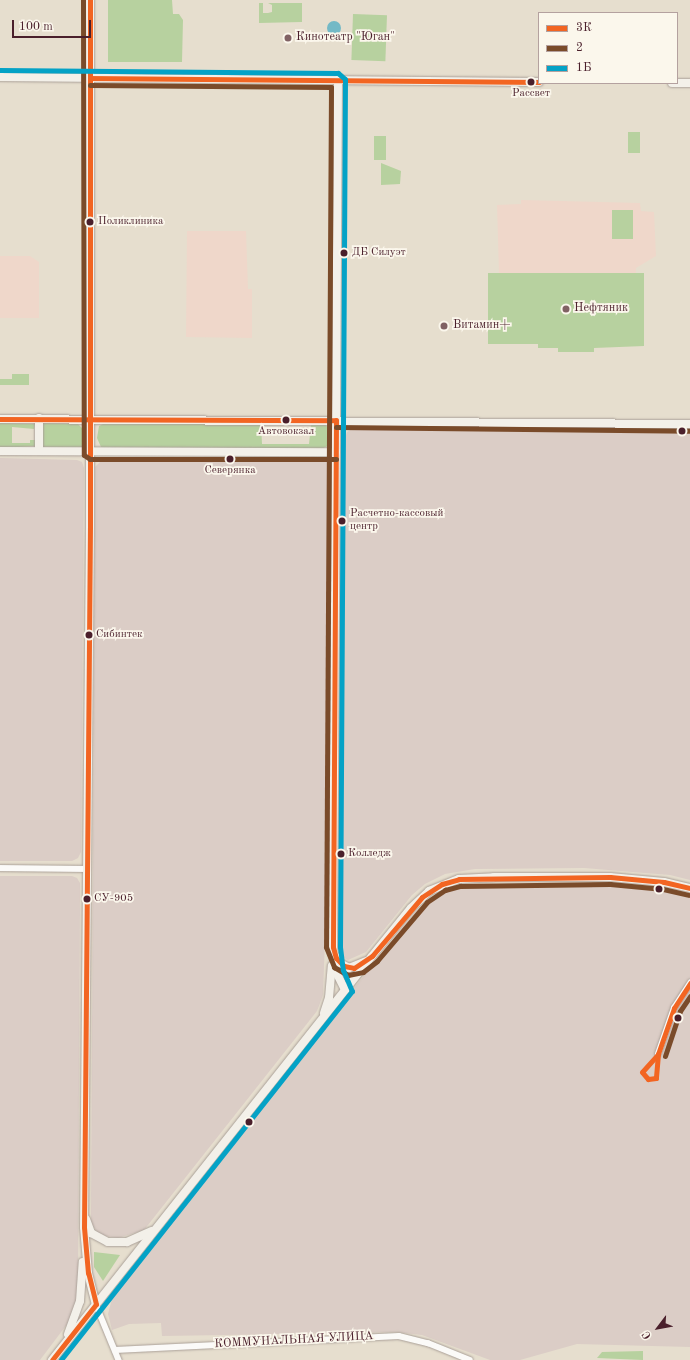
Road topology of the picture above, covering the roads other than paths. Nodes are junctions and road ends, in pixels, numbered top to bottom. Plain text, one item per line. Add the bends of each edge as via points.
1 (90, 0) edge
2 (0, 77) edge
3 (90, 78) junction
4 (338, 80) junction
5 (538, 82) edge
6 (678, 83) edge
7 (690, 83) edge
8 (38, 418) junction
9 (90, 418) junction
10 (0, 419) edge
11 (336, 420) junction
12 (690, 424) edge
13 (0, 451) edge
14 (39, 451) junction
15 (90, 452) junction
16 (336, 452) junction
17 (0, 868) edge
18 (86, 869) junction
19 (690, 888) edge
20 (332, 947) junction
21 (372, 956) junction
22 (690, 983) edge
23 (345, 990) junction
24 (322, 1021) junction
25 (658, 1054) dead end
26 (85, 1211) junction
27 (84, 1228) junction
28 (157, 1228) junction
29 (96, 1304) junction
30 (65, 1342) junction
31 (115, 1350) junction
32 (52, 1360) edge
33 (119, 1360) edge
34 (470, 1360) edge

1 - 3 main road
2 - 3 main road
3 - 4 main road
3 - 9 main road
4 - 5 main road
4 - 11 main road
6 - 7 main road
8 - 9 main road
8 - 10 main road
8 - 14 main road
9 - 11 main road
9 - 15 main road
11 - 12 main road
11 - 16 main road
13 - 14 main road
14 - 15 main road
15 - 16 main road
15 - 18 main road
16 - 20 main road
17 - 18 street
18 - 26 main road
19 - 21 main road via 664,882 610,877 459,879 442,884 422,897
20 - 21 main road via 340,963 349,968 359,966
20 - 23 main road via 336,972
20 - 24 main road via 329,998
21 - 23 main road
22 - 25 street via 674,1008
23 - 24 main road
24 - 28 main road
26 - 27 main road
26 - 28 main road via 91,1233 108,1242 127,1242
27 - 29 main road via 88,1273
27 - 30 main road via 81,1296
28 - 29 main road
29 - 30 main road
29 - 31 street
30 - 32 main road
31 - 33 street
31 - 34 street, КОММУНАЛЬНАЯ УЛИЦА via 399,1336 428,1343

